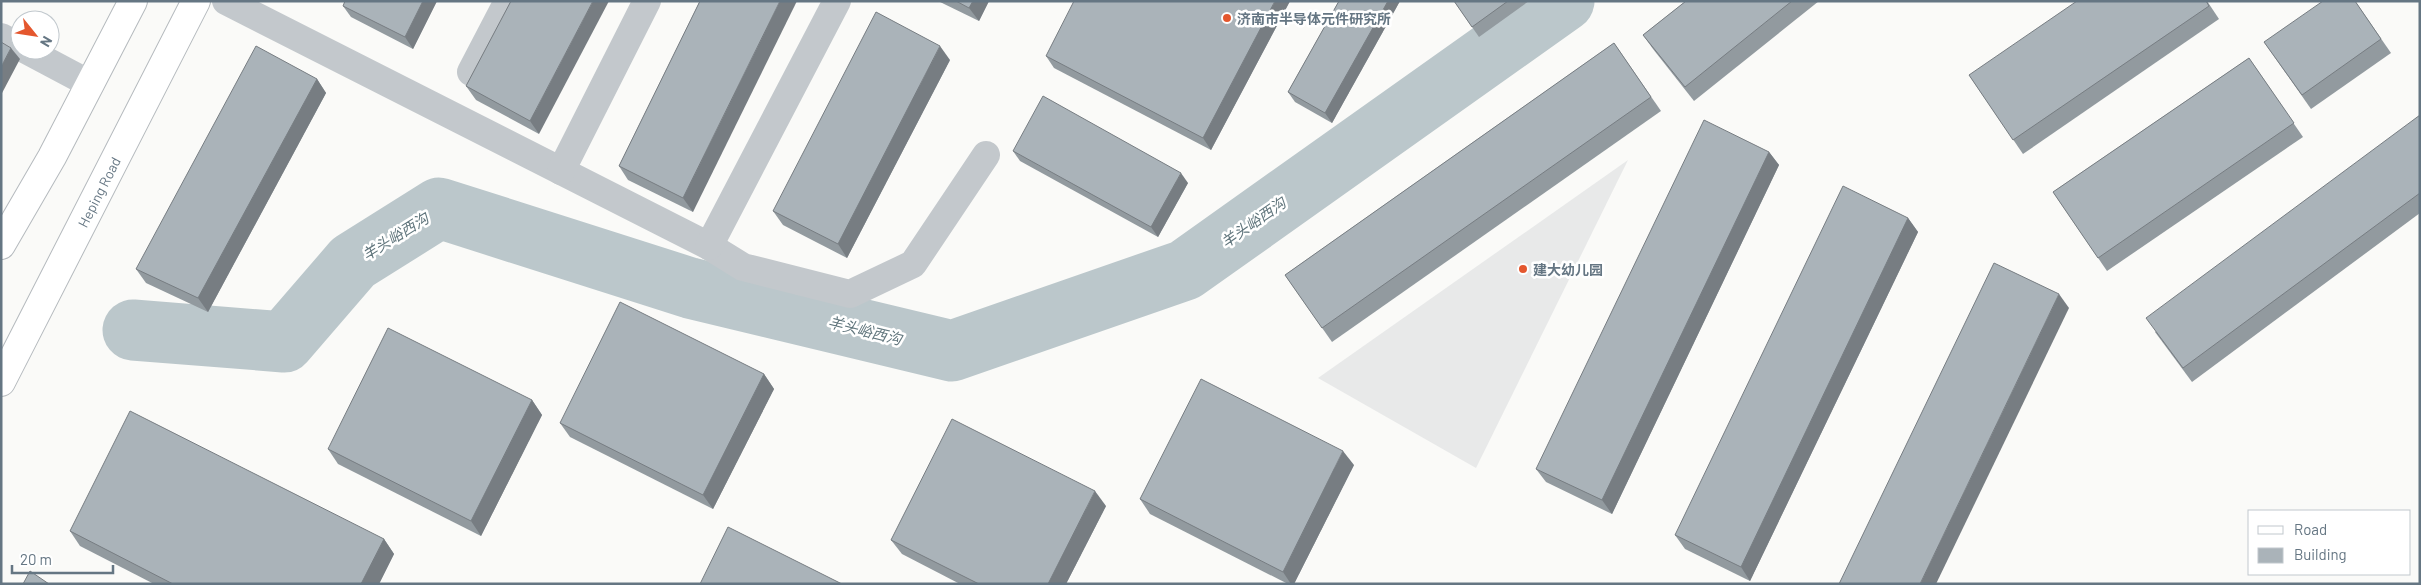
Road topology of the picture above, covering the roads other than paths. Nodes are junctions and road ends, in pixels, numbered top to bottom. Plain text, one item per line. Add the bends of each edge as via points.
1 (133, 1) edge
2 (196, 1) edge
3 (226, 1) edge
4 (508, 1) edge
5 (646, 1) edge
6 (837, 1) edge
7 (45, 60) edge
8 (471, 72) edge
9 (90, 84) junction
10 (986, 154) dead end
11 (561, 171) junction
12 (1, 246) edge
13 (709, 246) junction
14 (1, 382) edge

1 - 9 main road
2 - 14 main road, Heping Road
3 - 11 street
4 - 8 street
5 - 11 street
6 - 13 street
7 - 9 street
9 - 12 main road
10 - 13 street via 913,264 850,294 743,267
11 - 13 street

